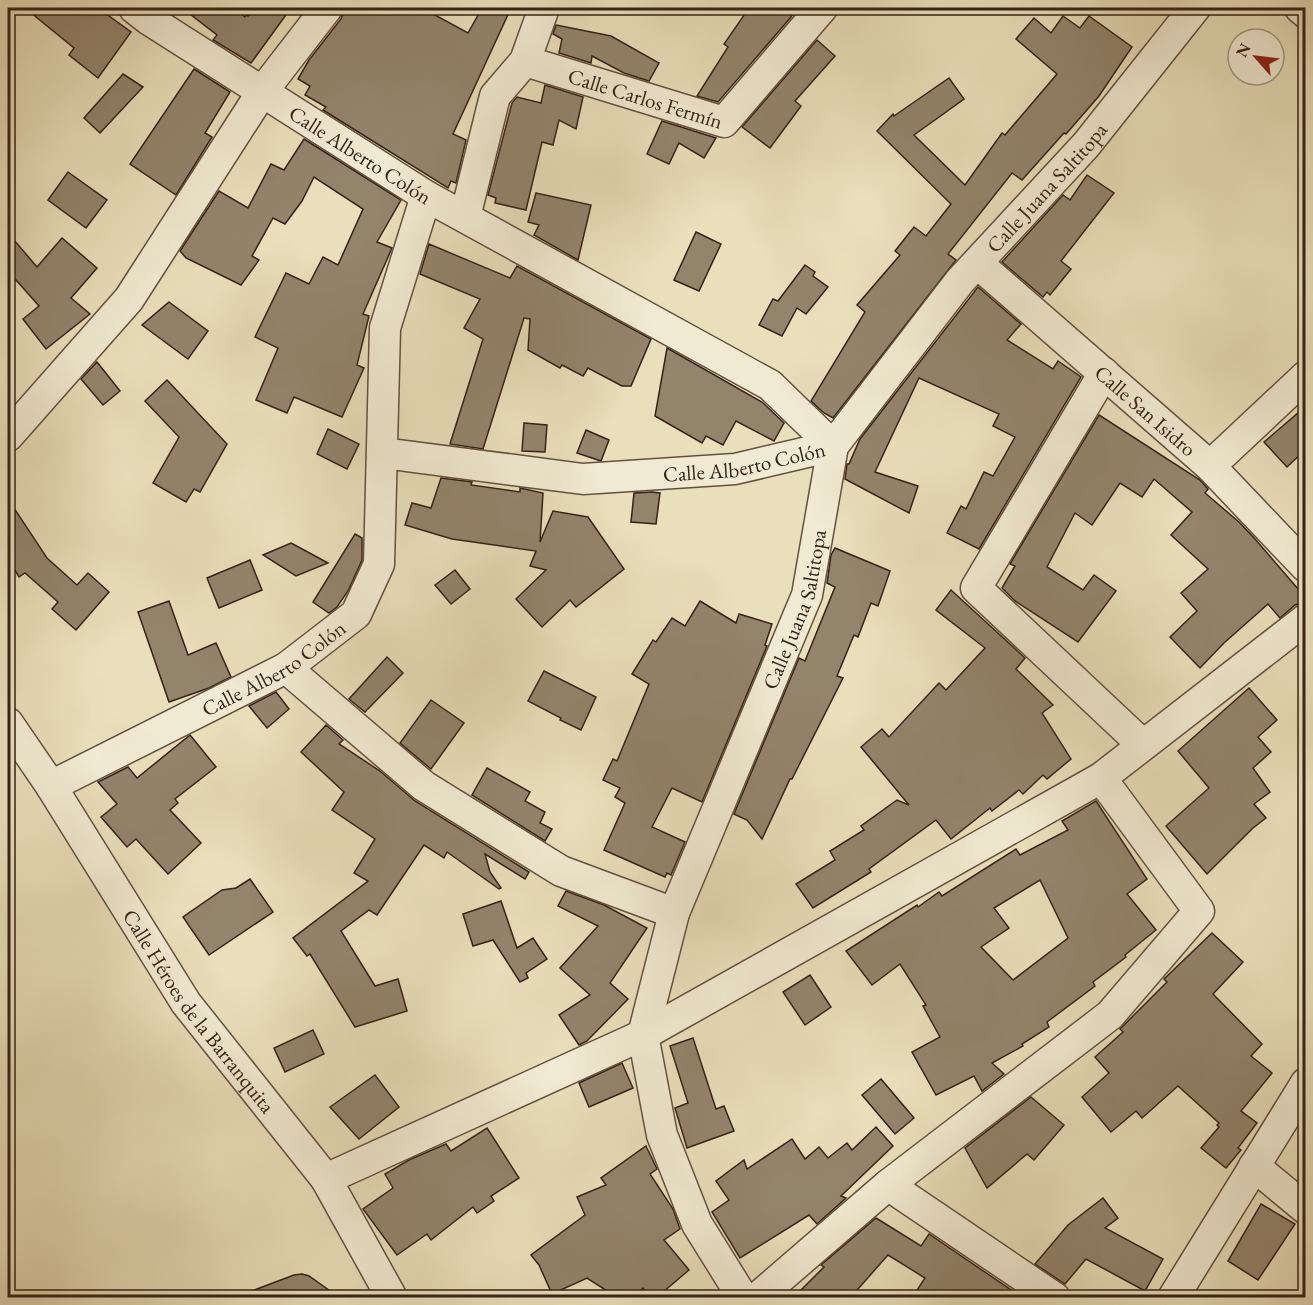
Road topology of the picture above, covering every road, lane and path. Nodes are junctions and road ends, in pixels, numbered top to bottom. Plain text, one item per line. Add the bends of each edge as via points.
1 (134, 8) edge
2 (327, 8) edge
3 (544, 8) edge
4 (822, 8) edge
5 (1195, 8) edge
6 (1300, 8) edge
7 (1305, 13) edge
8 (525, 61) junction
9 (262, 92) junction
10 (426, 196) junction
11 (465, 217) junction
12 (977, 263) junction
13 (1104, 373) junction
14 (1305, 376) edge
15 (8, 436) edge
16 (833, 446) junction
17 (383, 453) junction
18 (1210, 466) junction
19 (1305, 567) edge
20 (1305, 619) edge
21 (286, 669) junction
22 (8, 723) edge
23 (1143, 745) junction
24 (1101, 778) junction
25 (51, 786) junction
26 (674, 913) junction
27 (643, 1035) junction
28 (1305, 1083) edge
29 (1254, 1166) junction
30 (326, 1179) junction
31 (888, 1185) junction
32 (1305, 1209) edge
33 (392, 1298) edge
34 (743, 1298) edge
35 (757, 1298) edge
36 (1055, 1298) edge
37 (1173, 1298) edge

1 - 9 street, Calle Alberto Colón
2 - 9 street
3 - 8 street
4 - 8 street, Calle Carlos Fermín via 724,122
5 - 12 street, Calle Juana Saltitopa via 1086,145
6 - 7 street
8 - 11 street via 495,96
9 - 10 street, Calle Alberto Colón
9 - 15 street via 129,299
10 - 11 street, Calle Alberto Colón
10 - 17 street via 385,328
11 - 16 street, Calle Alberto Colón via 770,385
12 - 13 street, Calle San Isidro
12 - 16 street, Calle Juana Saltitopa
13 - 18 street, Calle San Isidro
13 - 23 street via 976,588
14 - 18 street
16 - 17 street, Calle Alberto Colón via 735,469 583,479
16 - 26 street, Calle Juana Saltitopa via 807,595
17 - 21 street, Calle Alberto Colón via 380,564 356,614
18 - 19 street, Calle San Isidro
20 - 23 street
21 - 25 street, Calle Alberto Colón
21 - 26 street via 424,786 561,871
22 - 25 street, Calle Héroes de la Barranquita
23 - 24 street
24 - 27 street
24 - 31 street via 1199,911 1110,1015
25 - 30 street, Calle Héroes de la Barranquita via 186,1003
26 - 27 street, Calle Juana Saltitopa
27 - 30 street
27 - 34 street, Calle Juana Saltitopa via 662,1135 697,1224
28 - 29 street
29 - 32 street
29 - 37 street
30 - 33 street, Calle Héroes de la Barranquita
31 - 35 street
31 - 36 street

